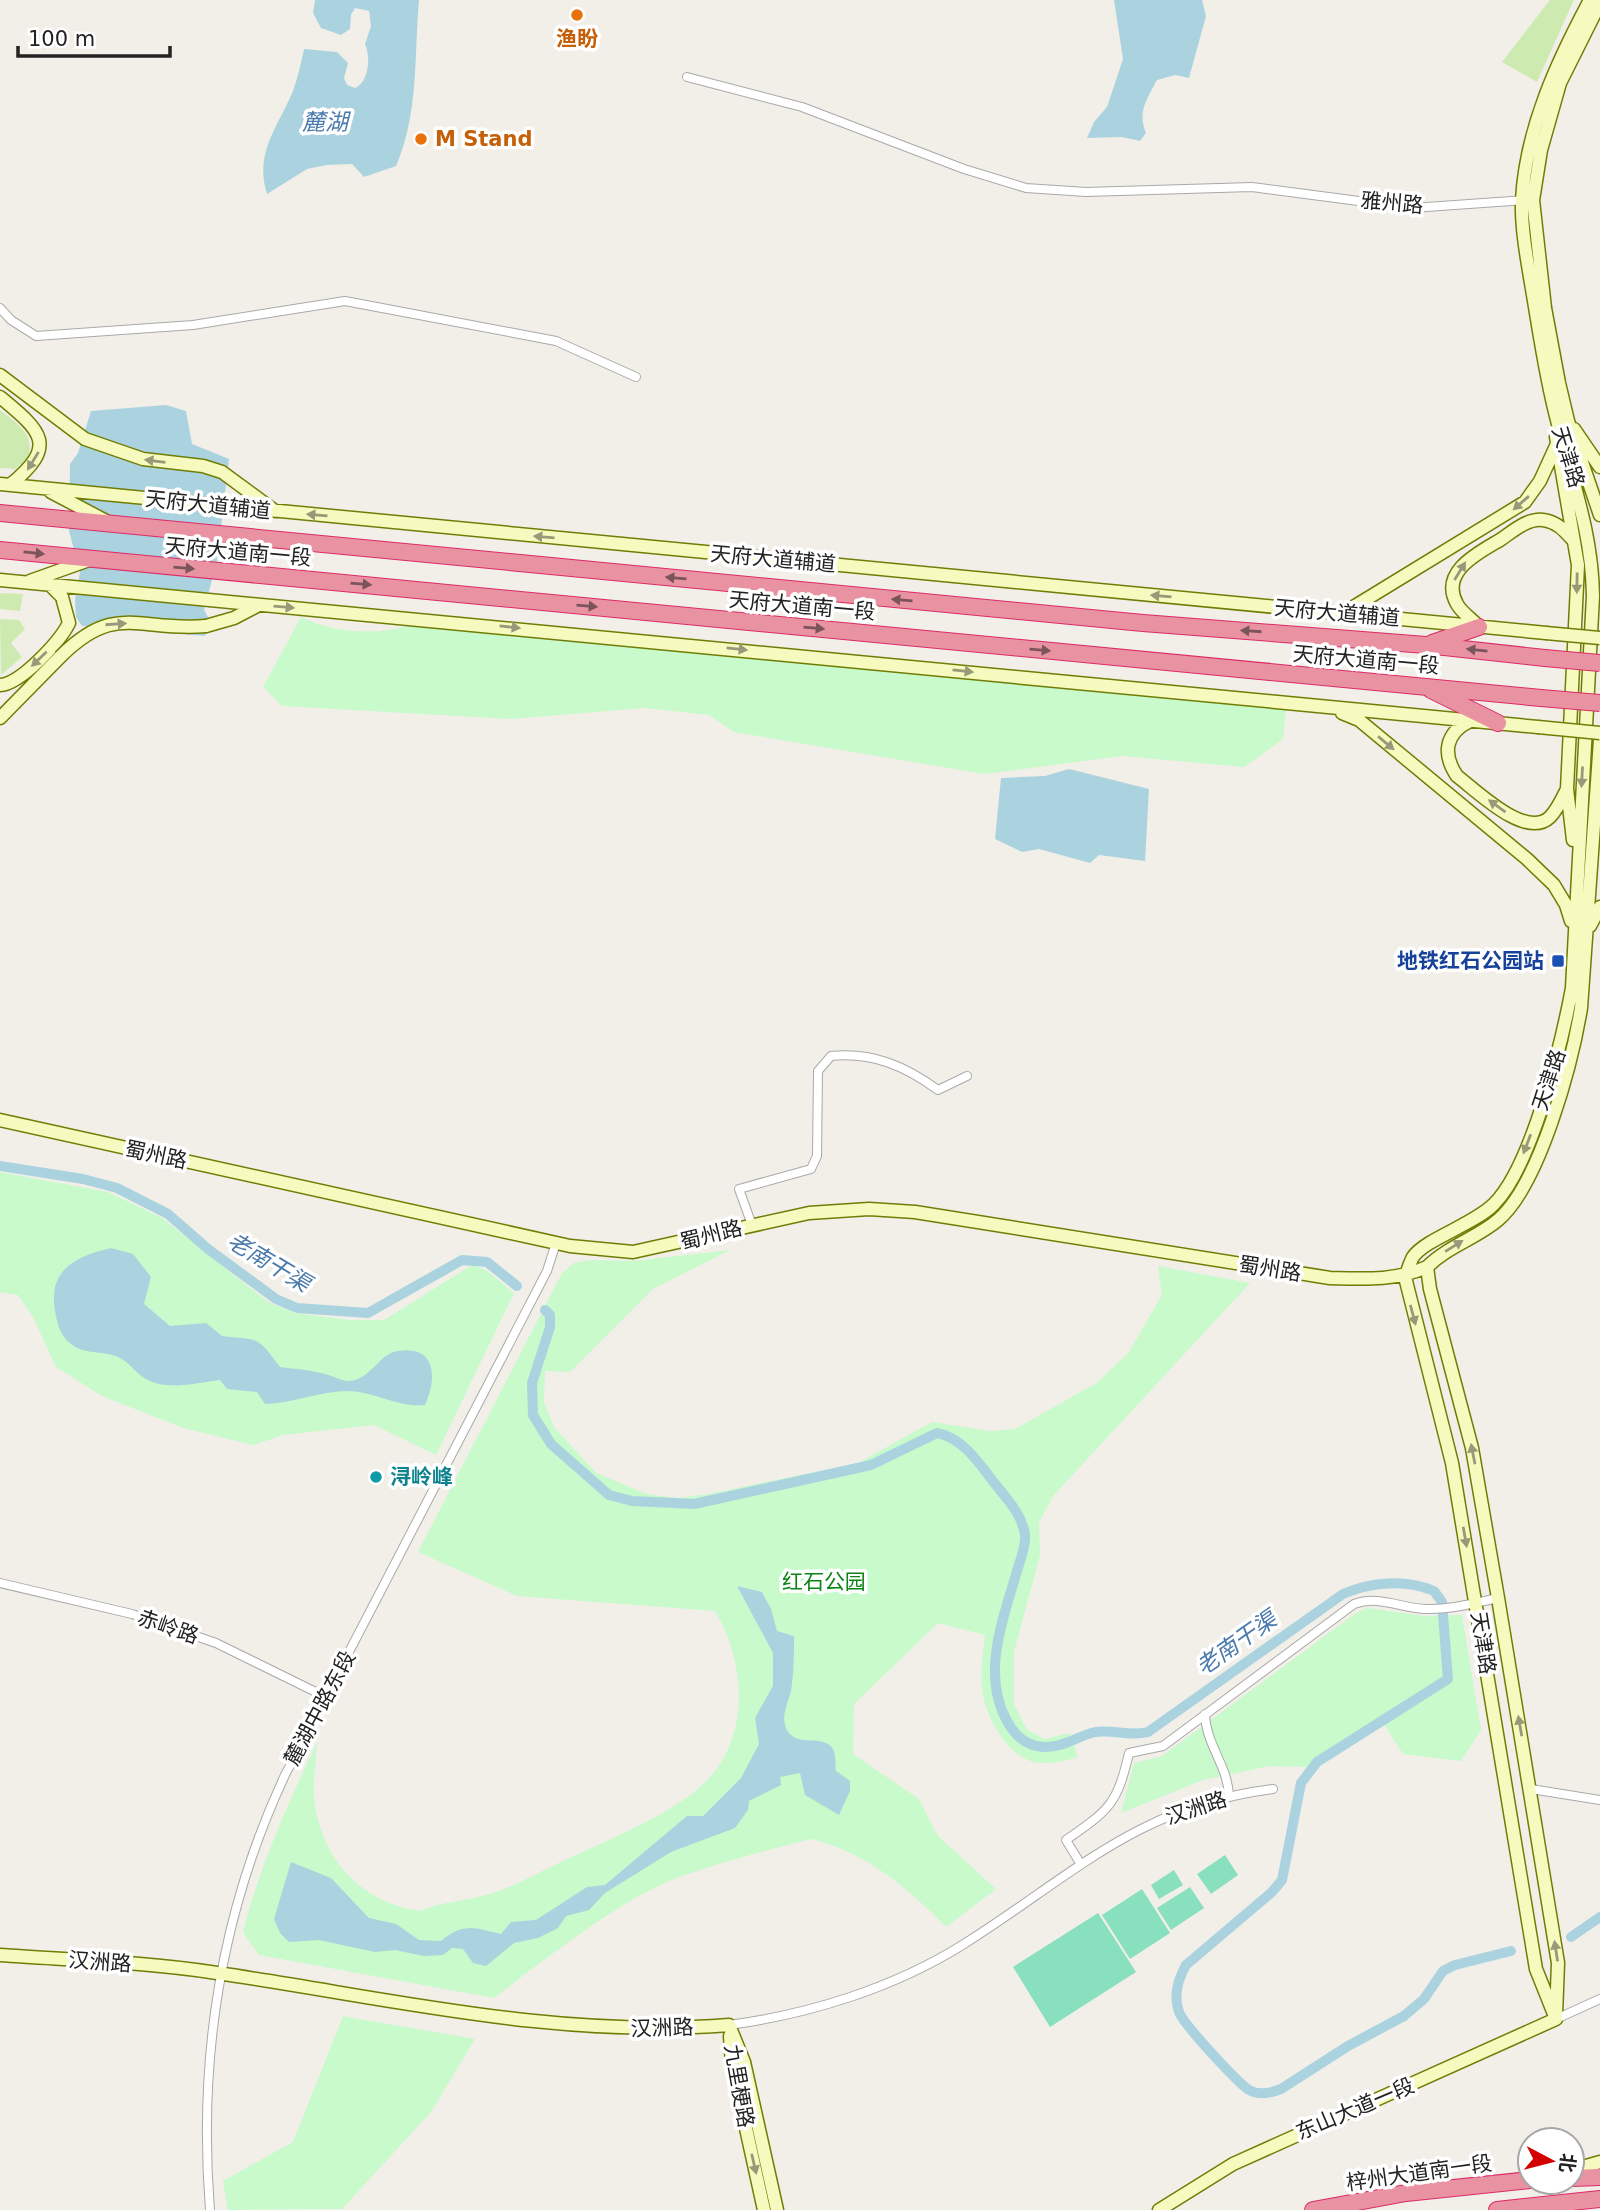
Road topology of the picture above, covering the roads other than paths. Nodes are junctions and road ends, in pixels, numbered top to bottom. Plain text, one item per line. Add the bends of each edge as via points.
1 (1590, 0) edge
2 (1600, 3) edge
3 (687, 77) dead end
4 (1528, 200) junction
5 (0, 308) edge
6 (0, 374) edge
7 (636, 377) dead end
8 (0, 397) edge
9 (1562, 420) junction
10 (1556, 445) junction
11 (1600, 467) edge
12 (5, 484) edge
13 (64, 495) junction
14 (276, 511) junction
15 (0, 513) edge
16 (1600, 515) edge
17 (109, 523) junction
18 (1576, 543) junction
19 (0, 550) edge
20 (67, 562) junction
21 (0, 580) edge
22 (27, 582) junction
23 (50, 585) junction
24 (259, 605) junction
25 (1342, 614) junction
26 (1479, 627) junction
27 (1600, 638) edge
28 (1426, 645) junction
29 (1600, 663) edge
30 (0, 685) edge
31 (1422, 686) junction
32 (1600, 703) edge
33 (1329, 707) junction
34 (0, 718) edge
35 (1470, 721) junction
36 (1498, 723) junction
37 (1600, 733) edge
38 (1600, 740) edge
39 (1567, 789) junction
40 (1600, 860) edge
41 (1576, 869) junction
42 (1595, 907) edge
43 (1581, 932) junction
44 (967, 1076) dead end
45 (0, 1120) edge
46 (752, 1225) junction
47 (556, 1243) junction
48 (1427, 1267) junction
49 (1405, 1277) junction
50 (0, 1583) edge
51 (1498, 1598) junction
52 (1476, 1603) junction
53 (326, 1697) junction
54 (1205, 1714) junction
55 (1273, 1789) dead end
56 (1531, 1789) junction
57 (1229, 1796) junction
58 (1600, 1800) edge
59 (1080, 1863) junction
60 (0, 1955) edge
61 (220, 1973) junction
62 (1600, 1999) edge
63 (1556, 2019) junction
64 (729, 2025) junction
65 (1516, 2181) edge
66 (1600, 2199) edge
67 (210, 2210) edge
68 (764, 2210) edge
69 (777, 2210) edge
70 (1159, 2210) edge
71 (1314, 2210) edge
72 (1497, 2210) edge

1 - 4 street, 天津路 via 1557,62 1536,122
2 - 4 street, 天津路 via 1560,83
3 - 4 street, 雅州路 via 802,107 1026,188 1086,192 1252,187 1412,208
4 - 9 street, 天津路
5 - 7 street via 36,336 193,325 345,300 556,341
14 -> 6 street via 222,472 116,452 85,439
8 -> 12 street via 34,425 41,447 37,459
9 - 10 street
9 - 11 street
9 - 16 street, 天津路
9 -> 41 street, 天津路 via 1592,559
10 - 18 street
10 -> 25 street via 1525,502
12 - 13 street
13 - 14 street, 天府大道辅道
13 - 17 street
25 -> 14 street, 天府大道辅道
15 - 17 highway, 天府大道南一段
28 -> 17 highway, 天府大道南一段 via 1143,623
26 -> 18 street via 1457,604 1453,591 1464,562 1527,523 1540,520 1557,523
18 -> 39 street
19 -> 20 highway, 天府大道南一段
20 - 22 street
20 -> 31 highway, 天府大道南一段 via 92,559
21 - 22 street
22 - 23 street
23 - 24 street
23 -> 30 street via 68,610 63,636 19,678
24 -> 33 street
34 -> 24 street, bridge via 77,640 105,624 206,626
25 - 26 street, 天府大道辅道
26 - 27 street, 天府大道辅道, bridge
26 - 28 highway
29 -> 28 highway, 天府大道南一段, bridge
31 - 32 highway, 天府大道南一段, bridge
31 - 36 highway
33 - 35 street
33 -> 43 street via 1359,720 1527,859 1554,885
35 - 36 street
39 -> 35 street via 1549,818 1539,824 1517,820 1450,766 1445,754 1448,742 1458,727
36 - 37 street, bridge
38 - 42 street, 天津路
39 - 41 street
40 - 42 street
41 - 43 street, 天津路
42 - 43 street, 天津路
48 -> 43 street, 天津路 via 1508,1210 1533,1163 1575,1044
43 -> 49 street, 天津路 via 1563,1038 1519,1165 1497,1202 1479,1218 1415,1255
44 - 46 street via 938,1090 908,1068 857,1054 831,1056 818,1071 817,1156 811,1168 739,1189
45 - 47 street, 蜀州路
46 - 47 street, 蜀州路 via 633,1252
46 - 49 street, 蜀州路 via 830,1210 887,1209 1330,1278
47 - 53 street, 麓湖中路东段 via 547,1270
48 - 49 street, 蜀州路
51 -> 48 street, 天津路 via 1472,1448
49 -> 52 street, 天津路 via 1452,1463
50 - 53 street, 赤岭路 via 132,1614 204,1639
51 - 52 street
56 -> 51 street, 天津路
52 - 54 street via 1438,1608 1367,1600 1354,1605
52 - 63 street, 天津路 via 1536,1969
53 - 61 street, 麓湖中路东段 via 260,1834
54 - 57 street via 1208,1740 1226,1775
54 - 59 street via 1163,1746 1129,1753 1118,1795 1108,1809 1066,1840
55 - 57 street, 汉洲路
56 - 58 street
63 -> 56 street, 天津路 via 1558,1963
57 - 59 street, 汉洲路 via 1160,1818
59 - 64 street, 汉洲路 via 963,1945 921,1967 828,2004
60 - 61 street, 汉洲路
61 - 64 street, 汉洲路 via 523,2021 635,2030
61 - 67 street, 麓湖中路东段 via 207,2068
62 - 63 street
63 - 70 street, 东山大道一段 via 1233,2164
64 -> 68 street, 九里梗路 via 732,2065
64 - 69 street, 九里梗路 via 744,2062
65 - 71 highway, 梓州大道南一段 via 1406,2193
66 - 72 highway

